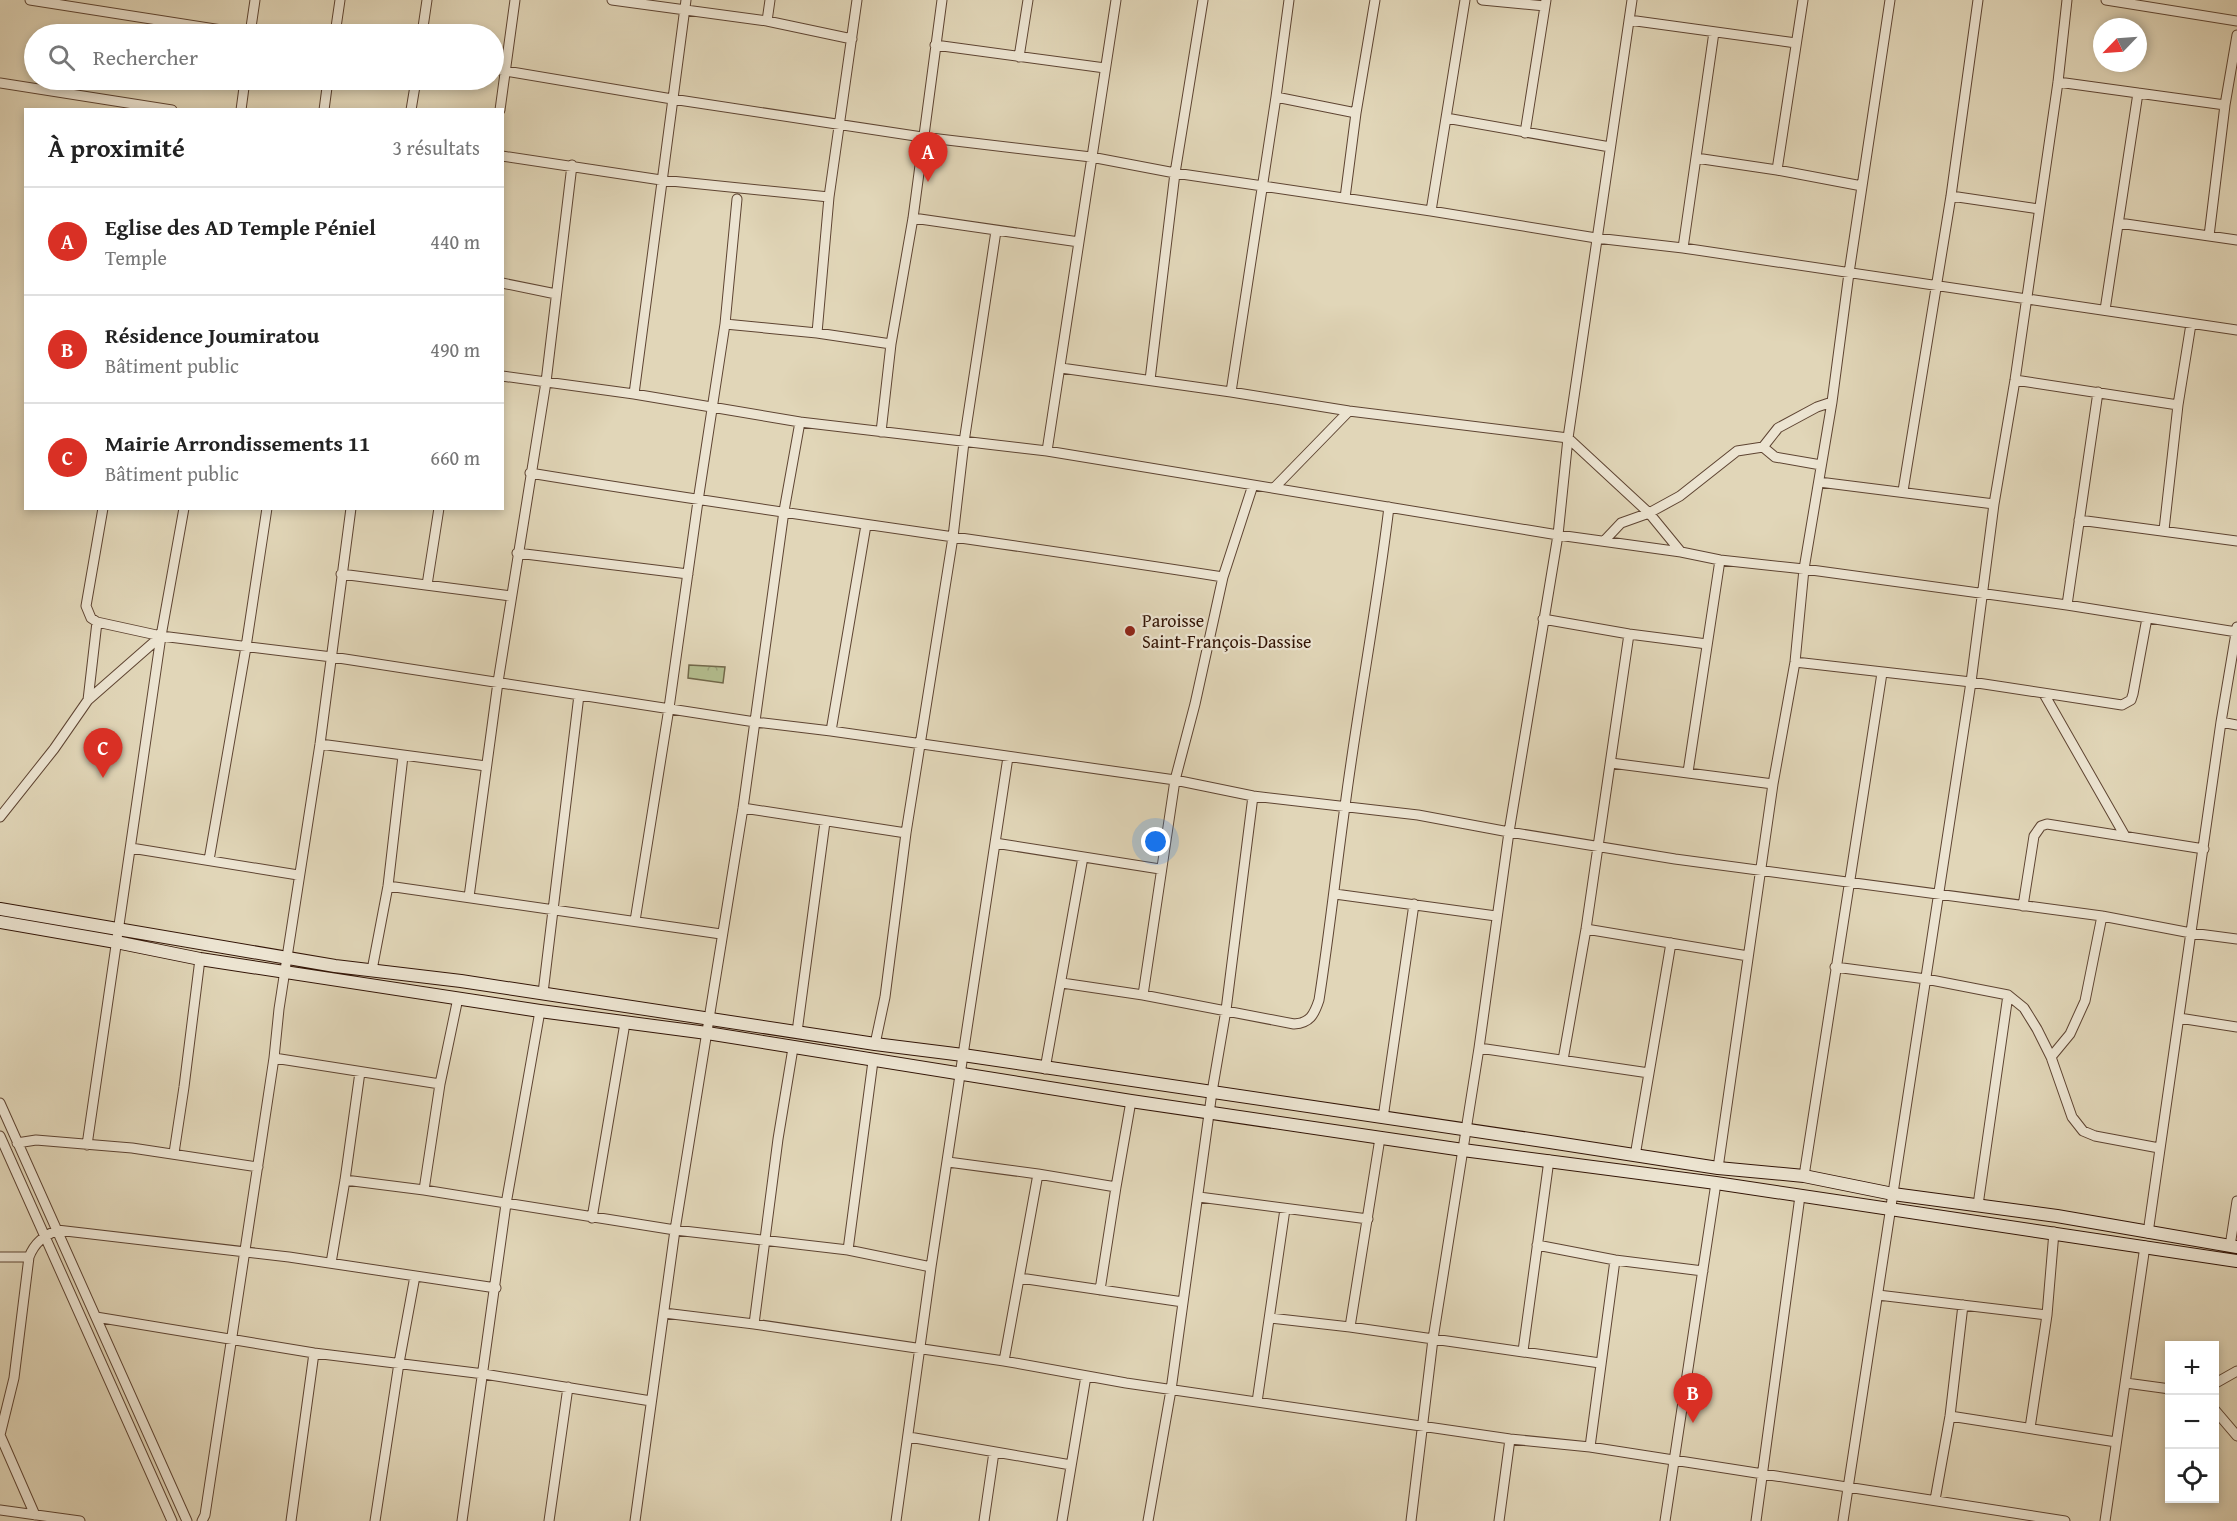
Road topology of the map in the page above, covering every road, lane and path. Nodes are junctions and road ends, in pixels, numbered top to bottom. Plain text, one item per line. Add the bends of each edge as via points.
1 (30, 0) edge
2 (255, 0) edge
3 (340, 0) edge
4 (427, 0) edge
5 (515, 0) edge
6 (612, 0) edge
7 (770, 0) edge
8 (857, 0) edge
9 (942, 0) edge
10 (1028, 0) edge
11 (1116, 0) edge
12 (1203, 0) edge
13 (1288, 0) edge
14 (1375, 0) edge
15 (1465, 0) edge
16 (1482, 0) edge
17 (1632, 0) edge
18 (1803, 0) edge
19 (1890, 0) edge
20 (1978, 0) edge
21 (2067, 0) edge
22 (2106, 0) edge
23 (58, 2) edge
24 (1546, 3) edge
25 (685, 5) edge
26 (1629, 20) junction
27 (767, 21) junction
28 (2237, 21) edge
29 (189, 24) edge
30 (251, 24) edge
31 (336, 24) edge
32 (423, 24) edge
33 (1714, 32) junction
34 (2237, 35) edge
35 (852, 39) junction
36 (1796, 43) junction
37 (935, 45) junction
38 (1019, 57) junction
39 (1105, 68) junction
40 (504, 70) joint
41 (2058, 82) junction
42 (0, 83) edge
43 (24, 87) edge
44 (45, 90) edge
45 (244, 90) edge
46 (327, 90) edge
47 (414, 90) edge
48 (502, 90) edge
49 (2138, 93) junction
50 (1276, 97) junction
51 (672, 99) junction
52 (2225, 105) junction
53 (159, 108) edge
54 (241, 108) edge
55 (324, 108) edge
56 (411, 108) edge
57 (500, 108) edge
58 (1356, 113) junction
59 (1446, 118) junction
60 (838, 123) junction
61 (1525, 133) junction
62 (922, 137) junction
63 (1610, 147) junction
64 (504, 156) edge
65 (1091, 157) junction
66 (1696, 158) junction
67 (572, 165) junction
68 (1777, 170) junction
69 (1174, 173) junction
70 (662, 180) junction
71 (1862, 186) junction
72 (1261, 187) junction
73 (1951, 196) junction
74 (829, 197) junction
75 (1345, 198) junction
76 (737, 199) dead end
77 (2039, 209) junction
78 (1431, 211) junction
79 (913, 218) junction
80 (2119, 223) junction
81 (996, 231) junction
82 (2209, 236) junction
83 (1596, 238) junction
84 (2237, 240) edge
85 (1079, 242) junction
86 (1683, 248) junction
87 (1849, 273) junction
88 (504, 284) edge
89 (1936, 285) junction
90 (556, 294) junction
91 (2027, 298) junction
92 (2105, 310) junction
93 (725, 324) junction
94 (2191, 324) junction
95 (2237, 330) edge
96 (817, 333) junction
97 (891, 344) junction
98 (1061, 368) junction
99 (504, 376) edge
100 (1150, 380) junction
101 (2015, 380) junction
102 (546, 382) junction
103 (1231, 392) junction
104 (2098, 392) junction
105 (634, 394) junction
106 (1832, 402) junction
107 (2178, 405) junction
108 (712, 406) junction
109 (1348, 411) junction
110 (800, 422) junction
111 (881, 432) junction
112 (1568, 438) junction
113 (964, 442) junction
114 (1763, 447) junction
115 (1047, 451) junction
116 (1821, 465) junction
117 (530, 473) junction
118 (1819, 482) junction
119 (1253, 485) junction
120 (1274, 488) junction
121 (1903, 491) junction
122 (698, 501) junction
123 (1994, 504) junction
124 (1389, 507) junction
125 (103, 510) edge
126 (184, 510) edge
127 (267, 510) edge
128 (351, 510) edge
129 (439, 510) edge
130 (784, 511) junction
131 (1649, 513) junction
132 (2079, 520) junction
133 (866, 525) junction
134 (2164, 530) junction
135 (1558, 535) junction
136 (953, 537) junction
137 (1604, 541) junction
138 (2237, 541) edge
139 (1681, 552) junction
140 (517, 553) junction
141 (1720, 560) junction
142 (1804, 569) junction
143 (341, 574) junction
144 (688, 574) junction
145 (1222, 577) junction
146 (427, 585) junction
147 (1981, 594) junction
148 (511, 596) junction
149 (2067, 605) junction
150 (2147, 618) junction
151 (1543, 620) junction
152 (97, 622) junction
153 (2237, 626) edge
154 (2237, 632) edge
155 (1629, 634) junction
156 (161, 636) junction
157 (1707, 644) junction
158 (246, 647) junction
159 (332, 657) junction
160 (1795, 662) junction
161 (1882, 673) junction
162 (498, 682) junction
163 (1971, 682) junction
164 (2044, 694) junction
165 (579, 695) junction
166 (88, 700) junction
167 (669, 708) junction
168 (2221, 722) junction
169 (755, 723) junction
170 (2237, 724) edge
171 (831, 731) junction
172 (919, 743) junction
173 (320, 744) junction
174 (403, 756) junction
175 (1008, 757) junction
176 (1611, 763) junction
177 (486, 766) junction
178 (1688, 772) junction
179 (1175, 780) junction
180 (1773, 784) junction
181 (1253, 796) junction
182 (4, 804) edge
183 (1345, 806) junction
184 (743, 808) junction
185 (0, 817) edge
186 (825, 822) junction
187 (1509, 832) junction
188 (906, 833) junction
189 (2125, 836) junction
190 (995, 843) junction
191 (1597, 847) junction
192 (131, 848) junction
193 (2204, 849) junction
194 (1083, 857) junction
195 (209, 860) junction
196 (1160, 869) junction
197 (1761, 870) junction
198 (298, 875) junction
199 (1848, 883) junction
200 (388, 886) junction
201 (1335, 894) junction
202 (1938, 894) junction
203 (469, 897) junction
204 (1414, 904) junction
205 (2023, 906) junction
206 (0, 909) edge
207 (554, 910) junction
208 (1496, 916) junction
209 (2102, 916) junction
210 (635, 921) junction
211 (0, 922) edge
212 (118, 929) junction
213 (1586, 929) junction
214 (2191, 933) junction
215 (721, 934) junction
216 (2237, 939) edge
217 (116, 942) junction
218 (1671, 943) junction
219 (1749, 956) junction
220 (287, 957) junction
221 (200, 959) junction
222 (1835, 967) junction
223 (372, 970) junction
224 (285, 972) junction
225 (1926, 979) junction
226 (1062, 983) junction
227 (543, 993) junction
228 (1143, 995) junction
229 (2008, 995) junction
230 (458, 998) junction
231 (1226, 1010) junction
232 (540, 1011) junction
233 (2178, 1018) junction
234 (709, 1019) junction
235 (625, 1023) junction
236 (2237, 1027) edge
237 (797, 1032) junction
238 (707, 1034) junction
239 (875, 1044) junction
240 (793, 1048) junction
241 (1479, 1048) junction
242 (963, 1055) junction
243 (2051, 1057) junction
244 (274, 1058) junction
245 (1563, 1060) junction
246 (873, 1061) junction
247 (1045, 1069) junction
248 (360, 1072) junction
249 (1649, 1073) junction
250 (960, 1074) junction
251 (440, 1084) junction
252 (1212, 1092) junction
253 (1131, 1101) junction
254 (0, 1103) edge
255 (1210, 1112) junction
256 (1383, 1118) junction
257 (1466, 1130) junction
258 (0, 1136) edge
259 (1380, 1138) junction
260 (18, 1143) junction
261 (87, 1145) junction
262 (2159, 1148) junction
263 (1463, 1150) junction
264 (174, 1154) junction
265 (1635, 1156) junction
266 (1548, 1161) junction
267 (948, 1162) junction
268 (258, 1167) junction
269 (1718, 1168) junction
270 (1038, 1174) junction
271 (1804, 1176) junction
272 (345, 1180) junction
273 (1716, 1183) junction
274 (1116, 1187) junction
275 (424, 1190) junction
276 (1893, 1194) junction
277 (1800, 1196) junction
278 (1198, 1197) junction
279 (2237, 1201) edge
280 (506, 1204) junction
281 (1978, 1204) junction
282 (1285, 1209) junction
283 (1891, 1210) junction
284 (592, 1218) junction
285 (1368, 1219) junction
286 (57, 1230) junction
287 (675, 1230) junction
288 (2054, 1232) junction
289 (2148, 1233) junction
290 (44, 1236) junction
291 (765, 1240) junction
292 (1537, 1245) junction
293 (2145, 1246) junction
294 (2233, 1247) edge
295 (848, 1250) junction
296 (245, 1253) junction
297 (0, 1257) edge
298 (29, 1257) junction
299 (1615, 1260) junction
300 (2237, 1261) edge
301 (331, 1263) junction
302 (931, 1267) junction
303 (1704, 1271) junction
304 (416, 1276) junction
305 (1020, 1278) junction
306 (495, 1288) junction
307 (1100, 1290) junction
308 (1878, 1295) junction
309 (1183, 1302) junction
310 (1963, 1305) junction
311 (664, 1313) junction
312 (2047, 1315) junction
313 (96, 1317) junction
314 (1270, 1318) junction
315 (754, 1324) junction
316 (1350, 1327) junction
317 (1433, 1339) junction
318 (231, 1340) junction
319 (920, 1350) junction
320 (1523, 1351) junction
321 (314, 1353) junction
322 (1004, 1361) junction
323 (399, 1363) junction
324 (1600, 1363) junction
325 (2237, 1371) edge
326 (484, 1374) junction
327 (1086, 1376) junction
328 (2219, 1381) edge
329 (2126, 1383) junction
330 (568, 1387) junction
331 (2165, 1388) edge
332 (1171, 1390) junction
333 (651, 1401) junction
334 (1257, 1402) junction
335 (2219, 1415) edge
336 (1950, 1416) junction
337 (1423, 1426) junction
338 (2030, 1428) junction
339 (0, 1435) edge
340 (2237, 1436) edge
341 (909, 1437) junction
342 (1509, 1439) junction
343 (2116, 1442) junction
344 (1590, 1448) junction
345 (994, 1452) junction
346 (1674, 1460) junction
347 (1071, 1465) junction
348 (1763, 1473) junction
349 (1848, 1488) junction
350 (1935, 1500) junction
351 (0, 1510) edge
352 (34, 1515) junction
353 (2019, 1518) edge
354 (80, 1521) edge
355 (172, 1521) edge
356 (187, 1521) edge
357 (202, 1521) edge
358 (291, 1521) edge
359 (375, 1521) edge
360 (462, 1521) edge
361 (549, 1521) edge
362 (635, 1521) edge
363 (896, 1521) edge
364 (984, 1521) edge
365 (1062, 1521) edge
366 (1148, 1521) edge
367 (1411, 1521) edge
368 (1499, 1521) edge
369 (1665, 1521) edge
370 (1756, 1521) edge
371 (1843, 1521) edge
372 (2066, 1521) edge
373 (2104, 1521) edge

1 - 23 street
2 - 30 street
3 - 31 street
4 - 32 street
5 - 40 street
6 - 25 street
7 - 27 street
8 - 35 street
9 - 37 street
10 - 38 street
11 - 39 street
12 - 69 street
13 - 50 street
14 - 58 street
15 - 59 street
16 - 24 street
17 - 26 street
18 - 36 street
19 - 71 street
20 - 73 street
21 - 41 street
22 - 28 street
23 - 29 street
24 - 61 street
25 - 27 street
25 - 51 street
26 - 33 street
26 - 63 street
27 - 35 street
33 - 36 street
33 - 66 street
34 - 52 street
35 - 60 street
36 - 68 street
37 - 38 street
37 - 62 street
38 - 39 street
39 - 65 street
40 - 51 street
41 - 49 street
41 - 77 street
42 - 43 street
44 - 53 street
45 - 54 street
46 - 55 street
47 - 56 street
48 - 57 street
49 - 52 street
49 - 80 street
50 - 58 street
50 - 72 street
51 - 60 street
51 - 70 street
52 - 82 street
58 - 75 street
59 - 61 street
59 - 78 street
60 - 62 street
60 - 74 street
61 - 63 street
62 - 65 street
62 - 79 street
63 - 83 street
64 - 67 street
65 - 69 street
65 - 85 street
66 - 68 street
66 - 86 street
67 - 70 street
67 - 90 street
68 - 71 street
69 - 72 street
69 - 100 street
70 - 74 street
70 - 105 street
71 - 87 street
72 - 75 street
72 - 103 street
73 - 77 street
73 - 89 street
74 - 96 street
75 - 78 street
76 - 93 street
77 - 91 street
78 - 83 street
79 - 81 street
79 - 97 street
80 - 82 street
80 - 92 street
81 - 85 street
81 - 113 street
82 - 84 street
83 - 86 street
83 - 112 street
85 - 98 street
86 - 87 street
87 - 89 street
87 - 106 street
88 - 90 street
89 - 91 street
89 - 121 street
90 - 102 street
91 - 92 street
91 - 101 street
92 - 94 street
93 - 96 street
93 - 108 street
94 - 95 street
94 - 107 street
96 - 97 street
97 - 111 street
98 - 100 street
98 - 115 street
99 - 102 street
100 - 103 street
101 - 104 street
101 - 123 street
102 - 105 street
102 - 117 street
103 - 109 street
104 - 107 street
104 - 132 street
105 - 108 street
106 - 114 street via 1778,428
106 - 116 street
107 - 134 street
108 - 110 street
108 - 122 street
109 - 112 street
109 - 120 street
110 - 111 street
110 - 130 street
111 - 113 street
112 - 131 street
112 - 135 street
113 - 115 street
113 - 136 street
114 - 116 street via 1775,457
114 - 131 street via 1737,451 1680,496
115 - 119 street
116 - 118 street
117 - 122 street
117 - 140 street
118 - 121 street
118 - 142 street
119 - 120 street
119 - 145 street
120 - 124 street
121 - 123 street
122 - 130 street
122 - 144 street
123 - 147 street
124 - 135 street
124 - 183 street
125 - 152 street via 86,606
126 - 156 street
127 - 158 street
128 - 143 street
129 - 146 street
130 - 133 street
130 - 169 street
131 - 137 street via 1621,523
131 - 139 street
132 - 134 street
132 - 149 street
133 - 136 street
133 - 171 street
134 - 138 street
135 - 137 street
135 - 151 street
136 - 145 street
136 - 172 street
137 - 139 street
139 - 141 street
140 - 144 street
140 - 148 street
141 - 142 street
141 - 157 street
142 - 147 street
142 - 160 street
143 - 146 street
143 - 159 street
144 - 167 street
145 - 179 street
146 - 148 street
147 - 149 street
147 - 163 street
148 - 162 street
149 - 150 street
150 - 154 street
150 - 164 street via 2133,694 2126,704
151 - 155 street
151 - 187 street
152 - 156 street
152 - 166 street
153 - 154 street
154 - 168 street
155 - 157 street
155 - 176 street
156 - 158 street
156 - 166 street
156 - 192 street
157 - 178 street
158 - 159 street
158 - 195 street
159 - 162 street
159 - 173 street
160 - 161 street
160 - 180 street
161 - 163 street
161 - 199 street
162 - 165 street
162 - 177 street
163 - 164 street
163 - 202 street
164 - 189 street
165 - 167 street
165 - 207 street
166 - 182 street via 54,749
167 - 169 street
167 - 210 street
168 - 170 street
168 - 193 street
169 - 171 street
169 - 184 street
171 - 172 street
172 - 175 street
172 - 188 street
173 - 174 street
173 - 198 street
174 - 177 street
174 - 200 street
175 - 179 street
175 - 190 street
176 - 178 street
176 - 191 street
177 - 203 street
178 - 180 street
179 - 181 street
179 - 196 street
180 - 197 street
181 - 183 street
181 - 231 street
182 - 185 street
183 - 187 street via 1418,814
183 - 201 street
184 - 186 street
184 - 215 street
186 - 188 street
186 - 237 street
187 - 191 street
187 - 208 street
188 - 239 street via 885,997
189 - 193 street
189 - 205 street via 2041,826 2034,836
190 - 194 street
190 - 242 street
191 - 197 street
191 - 213 street
192 - 195 street
192 - 212 street
193 - 214 street
194 - 196 street
194 - 226 street
195 - 198 street
196 - 228 street
197 - 199 street
197 - 219 street
198 - 220 street
199 - 202 street
199 - 222 street
200 - 203 street
200 - 223 street
201 - 204 street
201 - 231 street via 1319,1000 1310,1020 1294,1024
202 - 205 street
202 - 225 street
203 - 207 street
204 - 208 street
204 - 256 street
205 - 209 street
206 - 212 main road
207 - 210 street
207 - 227 street
208 - 241 street
209 - 214 street
209 - 243 street via 2085,1001 2070,1034
210 - 215 street
211 - 217 main road
212 - 217 street
212 - 220 main road
213 - 218 street
213 - 245 street
214 - 216 street
214 - 233 street
215 - 234 street
217 - 221 main road
217 - 261 street
218 - 219 street
218 - 249 street
219 - 269 street
220 - 223 main road
220 - 224 street
221 - 224 main road
221 - 264 street
222 - 225 street
222 - 271 street
223 - 227 main road
224 - 230 main road
224 - 244 street
225 - 229 street
225 - 276 street
226 - 228 street
226 - 247 street
227 - 234 main road
228 - 231 street
229 - 243 street via 2024,1008
229 - 281 street
230 - 232 main road
230 - 251 street
231 - 252 street
232 - 235 main road
232 - 280 street
233 - 236 street
233 - 262 street
234 - 237 main road
234 - 238 street
235 - 238 main road
235 - 284 street
237 - 239 main road
238 - 240 main road
238 - 287 street
239 - 242 main road
240 - 246 main road
240 - 291 street
241 - 245 street
241 - 257 street
242 - 247 main road
242 - 250 street
243 - 262 street via 2072,1117 2082,1131
244 - 248 street
244 - 268 street
245 - 249 street
246 - 250 main road
246 - 295 street
247 - 252 main road
248 - 251 street
248 - 272 street
249 - 265 street
250 - 253 main road
250 - 267 street
251 - 275 street
252 - 255 street
252 - 256 main road
253 - 255 main road
253 - 274 street
254 - 260 street
255 - 259 main road
255 - 278 street
256 - 257 main road
257 - 263 street
257 - 265 main road
258 - 290 street
259 - 263 main road
259 - 285 street
260 - 261 street via 36,1140
260 - 286 street
261 - 264 street
262 - 289 street
263 - 266 main road
263 - 317 street
264 - 268 street
265 - 269 main road
266 - 273 main road
266 - 292 street
267 - 270 street
267 - 302 street
268 - 296 street
269 - 271 main road
270 - 274 street
270 - 305 street
271 - 276 main road
272 - 275 street
272 - 301 street
273 - 277 main road
273 - 303 street
274 - 307 street
275 - 280 street
276 - 281 main road
276 - 283 street
277 - 283 main road
277 - 348 street
278 - 282 street
278 - 309 street
279 - 294 street
280 - 284 street
280 - 306 street
281 - 289 main road
282 - 285 street
282 - 314 street
283 - 288 main road
283 - 308 street
284 - 287 street
285 - 316 street
286 - 290 street
286 - 296 street
286 - 313 street
287 - 291 street
287 - 311 street
288 - 293 main road
288 - 312 street
289 - 294 main road
290 - 298 street
290 - 355 street
291 - 295 street
291 - 315 street
292 - 299 street
292 - 320 street
293 - 300 main road
293 - 329 street
295 - 302 street
296 - 301 street
296 - 318 street
297 - 298 street
298 - 339 street via 14,1378
299 - 303 street
299 - 324 street
301 - 304 street
302 - 319 street
303 - 346 street
304 - 306 street
304 - 323 street
305 - 307 street
305 - 322 street
306 - 326 street
307 - 309 street
308 - 310 street
308 - 349 street
309 - 332 street
310 - 312 street
310 - 336 street
311 - 315 street
311 - 333 street
312 - 338 street
313 - 318 street
313 - 356 street
314 - 316 street
314 - 334 street
315 - 319 street
316 - 317 street
317 - 320 street
317 - 337 street
318 - 321 street
318 - 357 street
319 - 322 street
319 - 341 street
320 - 324 street
321 - 323 street
321 - 358 street
322 - 327 street
323 - 326 street
323 - 359 street
324 - 344 street
325 - 328 street
326 - 330 street
326 - 360 street
327 - 332 street
327 - 347 street
329 - 331 street
329 - 343 street
330 - 333 street
330 - 361 street
332 - 334 street
332 - 366 street
333 - 362 street
334 - 337 street
335 - 340 street
336 - 338 street
336 - 350 street
337 - 342 street
337 - 367 street
338 - 343 street
339 - 352 street
341 - 345 street
341 - 363 street
342 - 344 street
342 - 368 street
343 - 373 street
344 - 346 street
345 - 347 street
345 - 364 street
346 - 348 street
346 - 369 street
347 - 365 street
348 - 349 street
348 - 370 street
349 - 350 street
349 - 371 street
350 - 353 street
351 - 352 street
352 - 354 street
353 - 372 street

